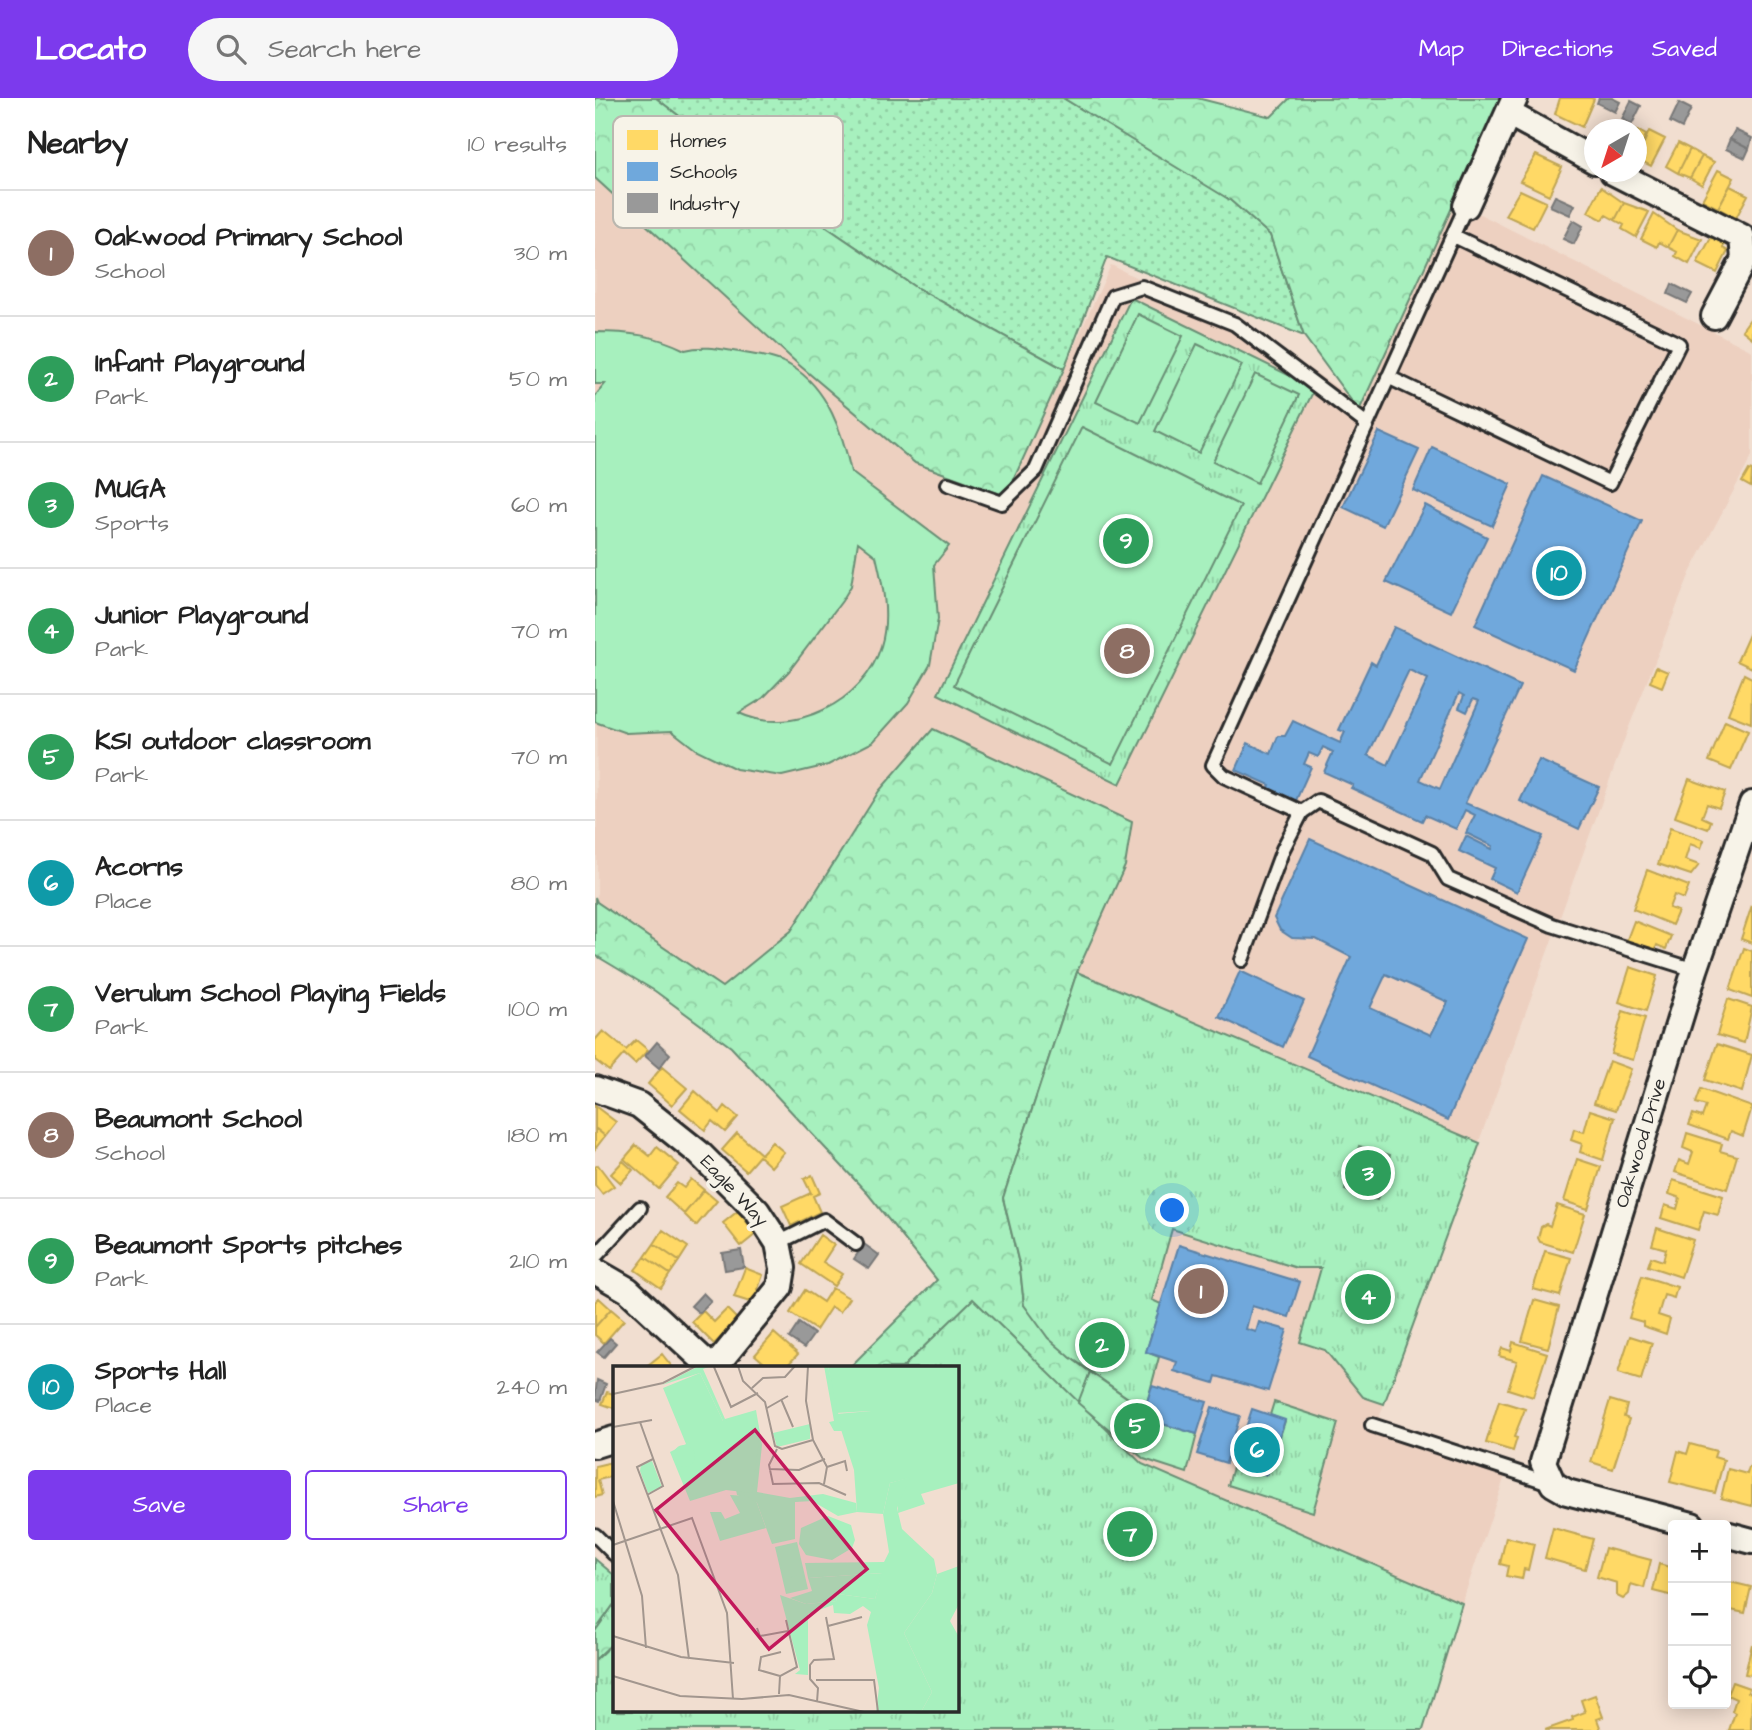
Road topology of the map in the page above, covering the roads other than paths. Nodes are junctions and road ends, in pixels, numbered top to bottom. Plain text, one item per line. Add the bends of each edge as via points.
1 (1512, 106) edge
2 (1584, 154) edge
3 (1637, 182) edge
4 (1466, 206) joint
5 (1747, 229) edge
6 (1454, 236) junction
7 (1714, 316) dead end
8 (1388, 377) junction
9 (1367, 424) junction
10 (948, 484) dead end
11 (1752, 804) edge
12 (1302, 812) junction
13 (1242, 960) dead end
14 (1695, 970) junction
15 (595, 1089) edge
16 (640, 1208) dead end
17 (778, 1243) junction
18 (856, 1244) dead end
19 (595, 1257) edge
20 (595, 1270) edge
21 (711, 1366) edge
22 (715, 1366) edge
23 (1372, 1425) dead end
24 (613, 1439) edge
25 (595, 1445) edge
26 (1553, 1484) junction
27 (1673, 1520) edge
28 (595, 1535) edge
29 (1731, 1535) edge
30 (1752, 1541) edge
31 (613, 1553) edge

1 - 2 street
1 - 4 street
3 - 5 street
4 - 6 lane
5 - 7 street via 1744,259
6 - 8 lane
6 - 8 lane via 1679,344 1610,483
8 - 9 lane
9 - 10 lane via 1235,324 1142,287 1113,296 1036,470 1003,503
9 - 12 lane via 1213,765 1224,776
11 - 14 street, Oakwood Drive
12 - 13 lane via 1283,849
12 - 14 lane via 1318,802 1432,853 1448,879 1540,920
14 - 26 street, Oakwood Drive via 1543,1462
15 - 17 street, Eagle Way via 639,1105 699,1153 757,1211
16 - 19 lane
17 - 18 lane via 824,1220
17 - 22 street, Eagle Way via 783,1268 780,1287
20 - 21 street via 628,1290
23 - 26 lane
24 - 25 street
26 - 27 street via 1567,1492
28 - 31 lane
29 - 30 street

